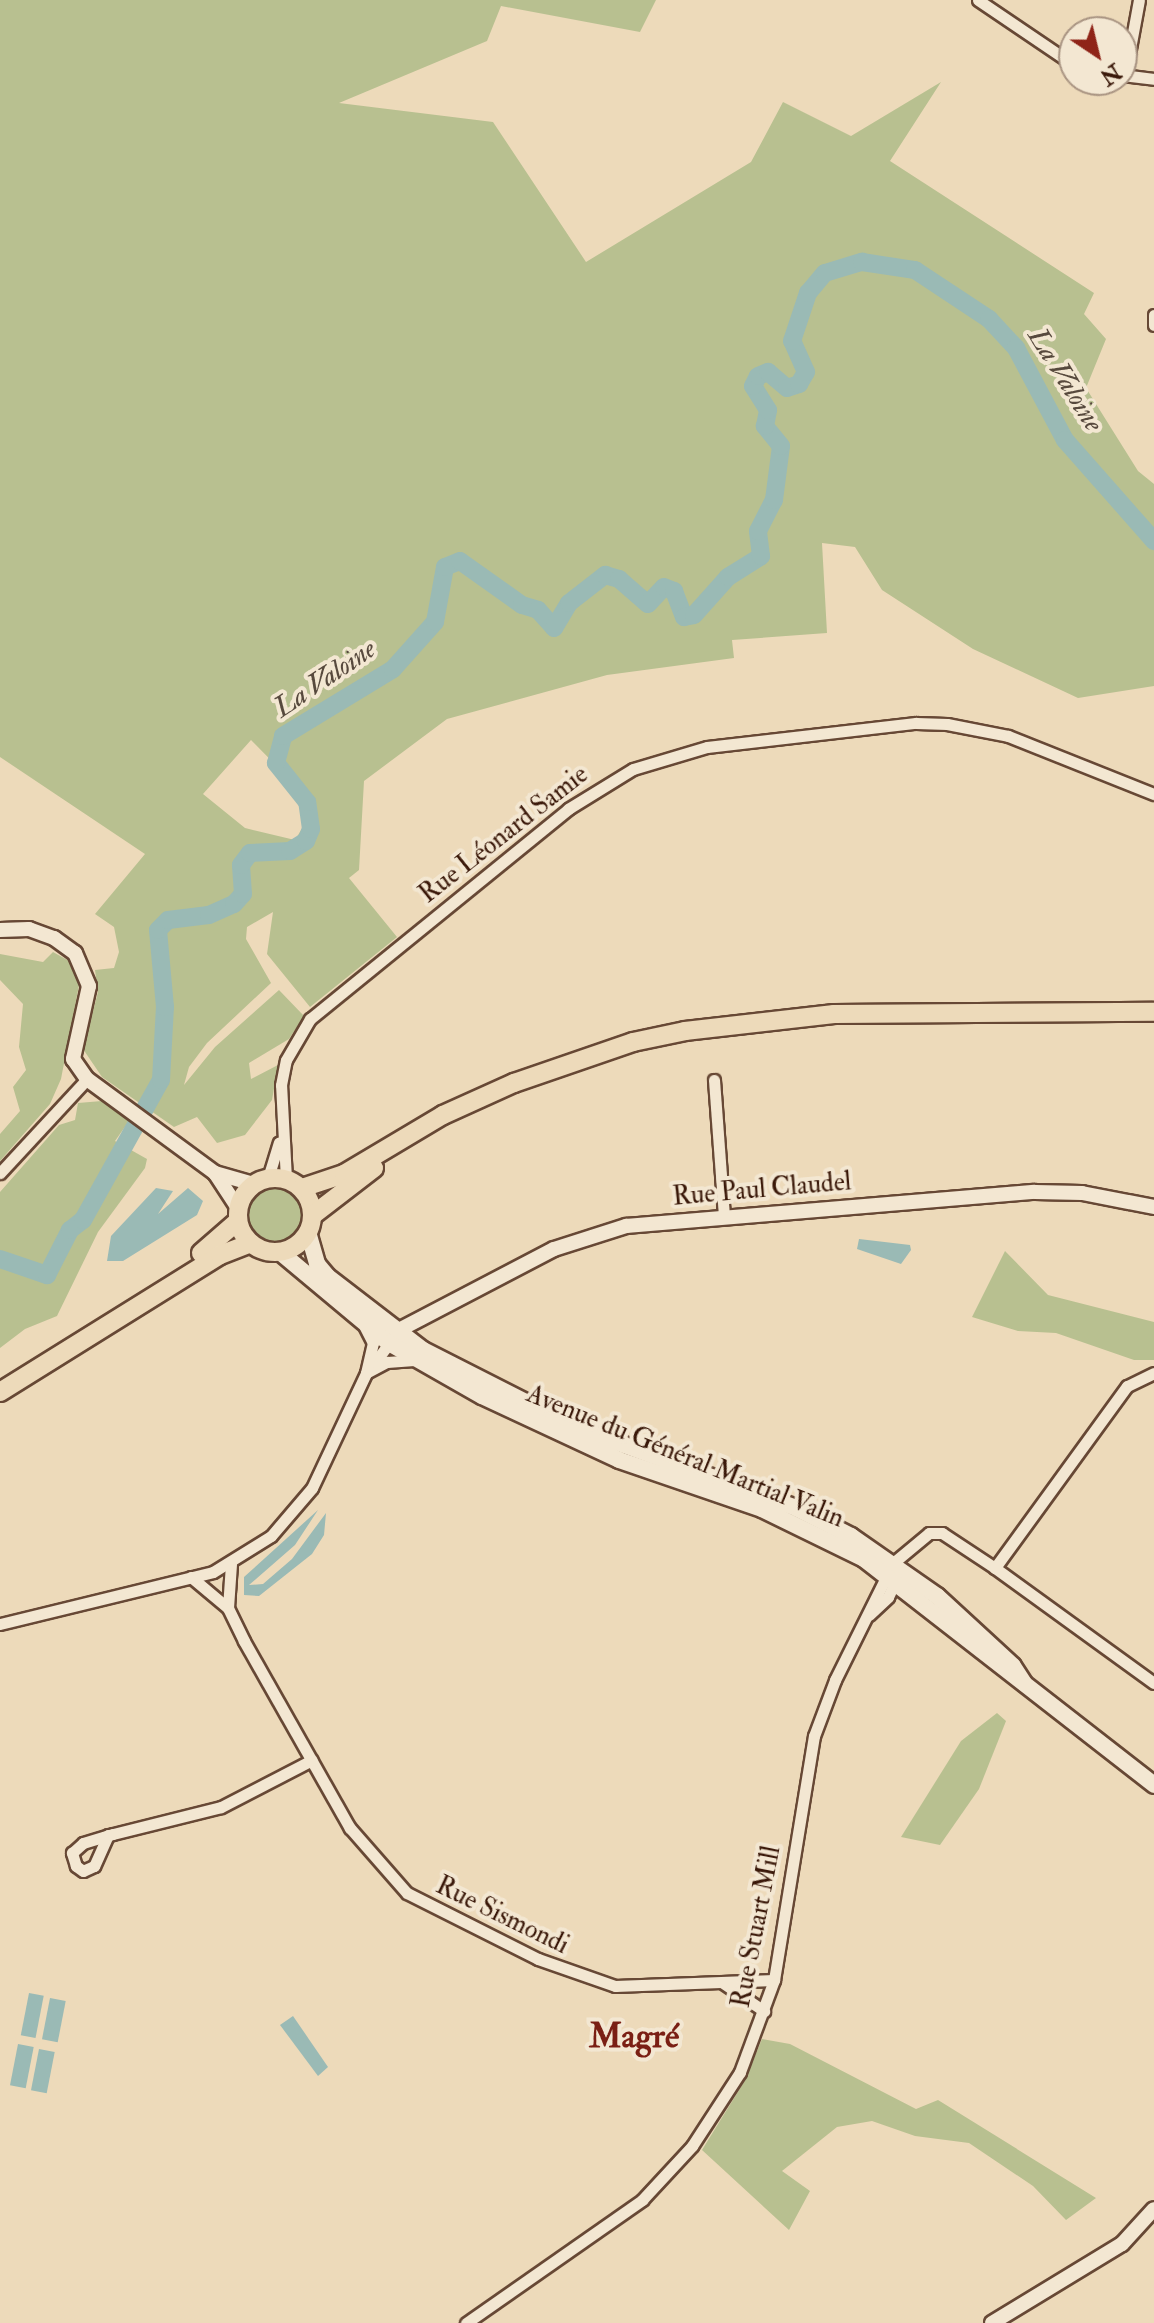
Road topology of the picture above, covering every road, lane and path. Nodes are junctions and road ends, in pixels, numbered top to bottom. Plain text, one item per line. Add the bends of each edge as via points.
1 (980, 1) edge
2 (1058, 54) edge
3 (1154, 315) edge
4 (1154, 325) edge
5 (1154, 794) edge
6 (0, 930) edge
7 (1154, 1012) edge
8 (1154, 1023) edge
9 (87, 1079) junction
10 (714, 1080) dead end
11 (280, 1138) junction
12 (0, 1173) edge
13 (215, 1173) junction
14 (277, 1182) junction
15 (1154, 1207) edge
16 (238, 1215) junction
17 (724, 1217) junction
18 (311, 1224) junction
19 (251, 1243) junction
20 (280, 1252) junction
21 (354, 1314) junction
22 (390, 1338) junction
23 (372, 1355) junction
24 (418, 1360) junction
25 (366, 1373) junction
26 (1154, 1373) edge
27 (0, 1379) edge
28 (0, 1392) edge
29 (231, 1564) junction
30 (896, 1568) junction
31 (995, 1568) junction
32 (191, 1577) junction
33 (228, 1608) junction
34 (0, 1624) edge
35 (1154, 1683) edge
36 (312, 1760) junction
37 (1154, 1785) edge
38 (108, 1835) dead end
39 (774, 1980) junction
40 (723, 1983) junction
41 (764, 2011) junction
42 (1154, 2209) edge
43 (466, 2323) edge
44 (992, 2323) edge

1 - 2 street
3 - 4 street
5 - 11 street, Rue Léonard Samie via 1008,736 947,724 707,747 657,759 614,778 568,809 310,1019 286,1060
6 - 9 street via 29,929 75,953 89,986 73,1059
7 - 14 main road via 834,1014 685,1031 633,1042 514,1083 443,1115 344,1174
8 - 18 main road via 835,1022 704,1036 650,1048 546,1080 449,1123 393,1154
9 - 12 street
9 - 13 street
10 - 17 street
11 - 14 street
11 - 14 street
13 - 14 street
13 - 16 street
14 - 16 main road
14 - 18 main road
15 - 17 street, Rue Paul Claudel via 1082,1193 1035,1192
16 - 19 main road
16 - 27 main road via 224,1238
17 - 22 street, Rue Paul Claudel via 593,1234
18 - 20 main road via 298,1244
18 - 22 main road, Avenue du Général Martial Valin via 317,1264
19 - 20 main road
19 - 28 main road via 220,1255
20 - 21 main road, Avenue du Général Martial Valin
21 - 22 main road, Avenue du Général Martial Valin
21 - 23 street via 370,1333
22 - 23 street
22 - 24 main road, Avenue du Général Martial Valin
22 - 25 street
22 - 30 main road, Avenue du Général Martial Valin via 575,1427 796,1508
23 - 25 street
24 - 25 street via 387,1362
24 - 30 main road, Avenue du Général Martial Valin via 545,1429 762,1509
25 - 29 street via 312,1488 279,1529
26 - 31 street via 1127,1386
29 - 32 street
29 - 33 street
30 - 31 street, Rue Stuart Mill via 929,1533 942,1533
30 - 37 main road, Avenue du Général Martial Valin via 1013,1666 1026,1686
30 - 39 street, Rue Stuart Mill via 835,1680 814,1736
31 - 35 street, Rue Stuart Mill
32 - 33 street, Rue Sismondi
32 - 34 street
33 - 36 street, Rue Sismondi
36 - 38 street via 221,1807
36 - 40 street, Rue Sismondi via 350,1828 407,1893 544,1962 615,1986
39 - 40 street, Rue Sismondi
39 - 41 street, Rue Stuart Mill
40 - 41 street
41 - 43 street, Rue Stuart Mill via 740,2072 685,2155 607,2228
42 - 44 street via 1122,2244

